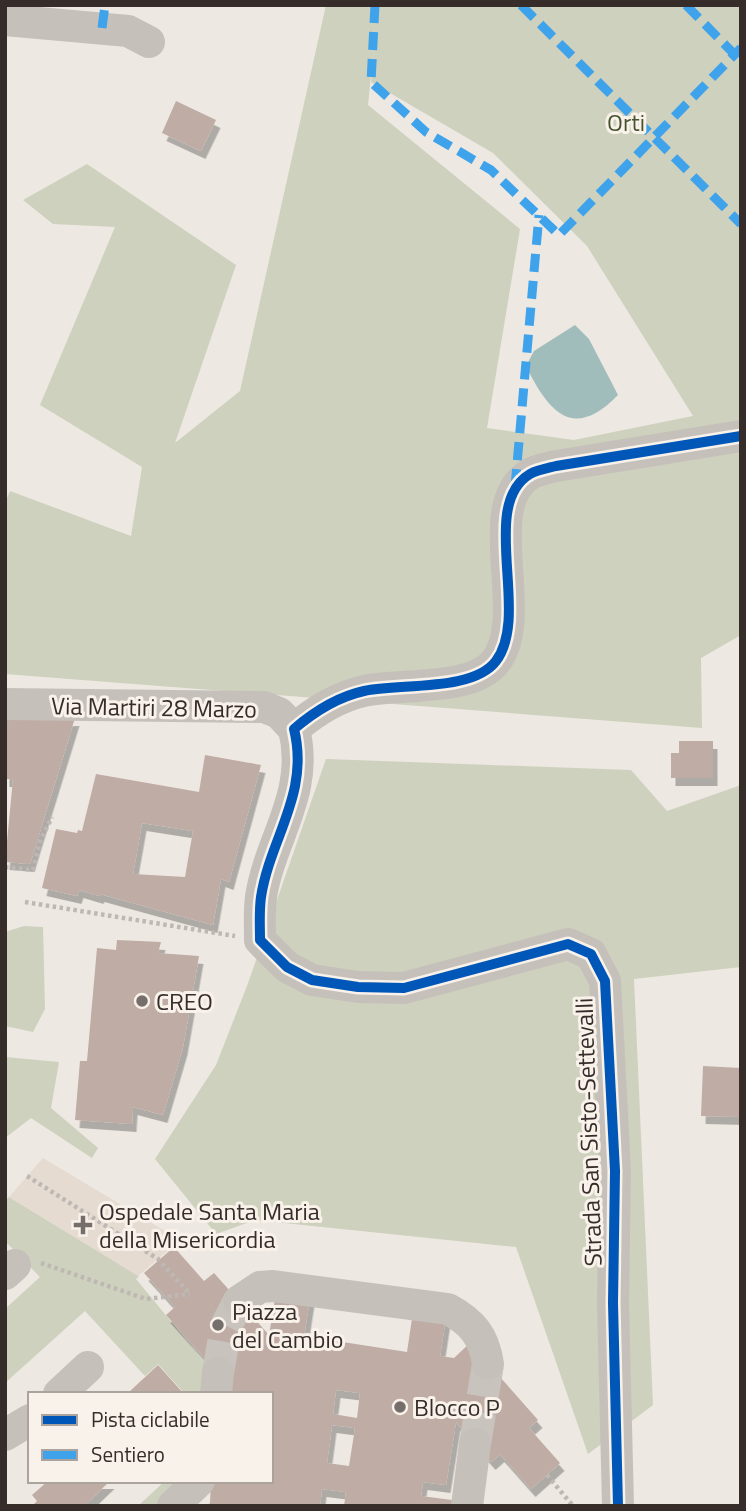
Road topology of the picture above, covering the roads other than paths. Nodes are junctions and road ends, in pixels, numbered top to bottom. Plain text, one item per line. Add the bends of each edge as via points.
1 (5, 20) edge
2 (149, 43) dead end
3 (741, 436) edge
4 (5, 704) edge
5 (295, 729) junction
6 (239, 1301) tunnel mouth
7 (488, 1364) tunnel mouth
8 (88, 1367) dead end
9 (61, 1392) edge
10 (28, 1421) edge
11 (5, 1435) edge
12 (475, 1444) tunnel mouth
13 (198, 1483) edge
14 (173, 1506) edge
15 (467, 1506) edge
16 (618, 1506) edge

1 - 2 street via 128,31
3 - 5 street via 531,473 515,487 507,514 508,637 497,660 486,671 458,681 363,691 319,708
4 - 5 street, Via Martiri 28 Marzo via 264,707 279,713
5 - 16 street, Strada San Sisto-Settevalli via 300,750 292,802 261,895 260,940 287,967 312,981 404,988 569,944 591,954 604,981 615,1171
6 - 7 street via 260,1287 273,1286 448,1309 476,1329
8 - 9 street
10 - 11 street
12 - 15 street
13 - 14 street

